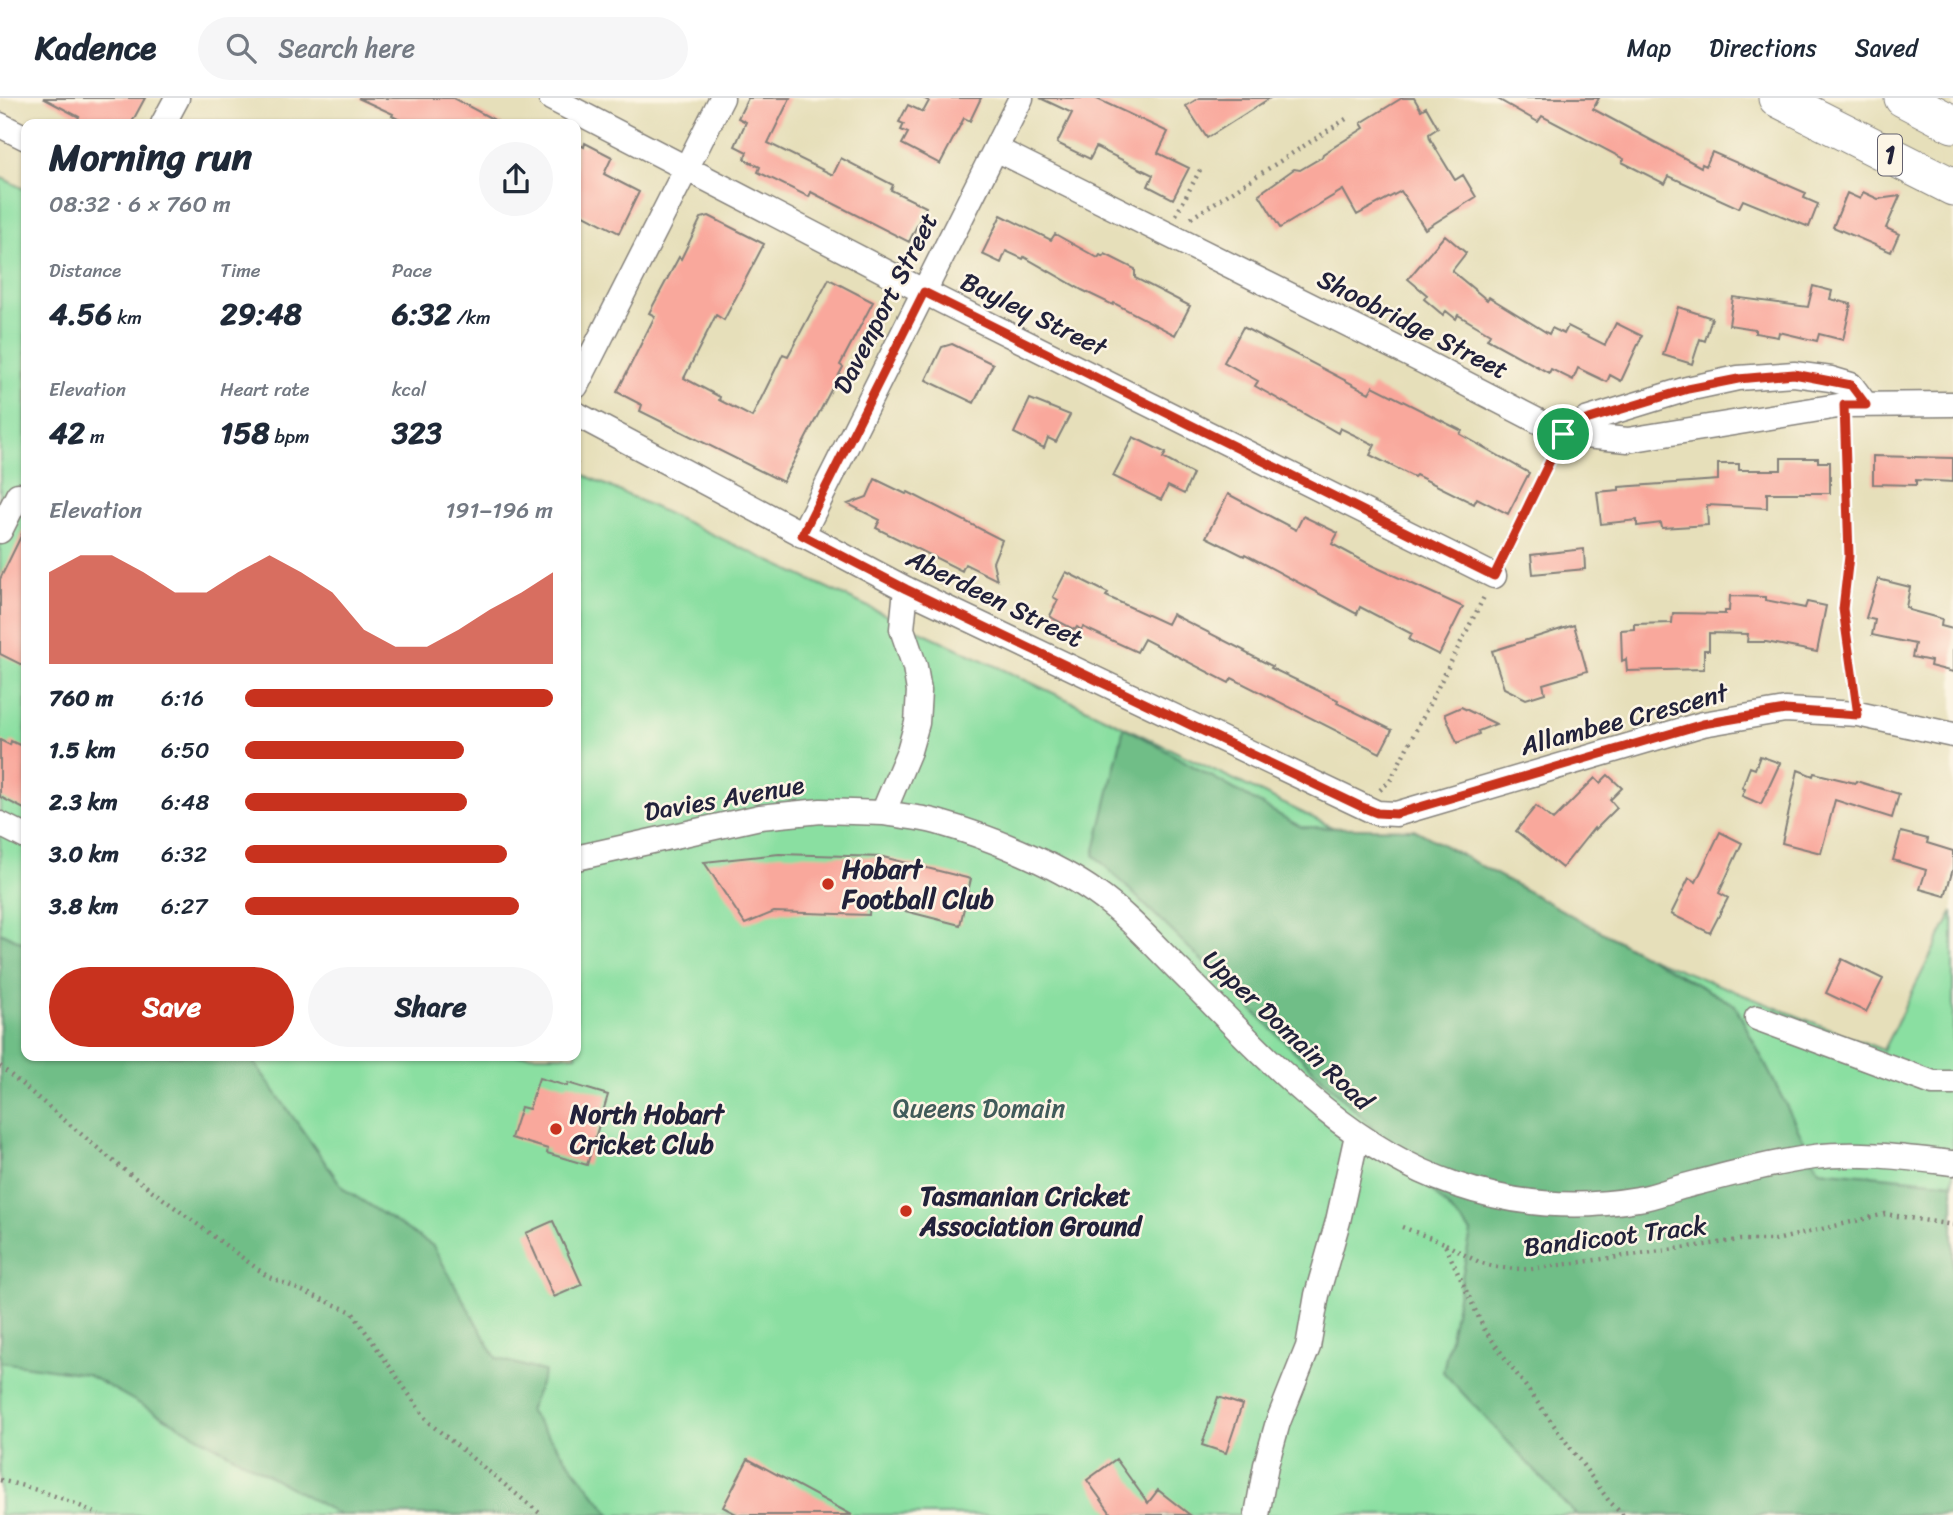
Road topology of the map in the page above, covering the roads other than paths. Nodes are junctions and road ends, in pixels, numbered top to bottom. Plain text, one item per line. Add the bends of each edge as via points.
1 (177, 98) edge
2 (551, 98) edge
3 (722, 98) edge
4 (1021, 98) edge
5 (1777, 98) edge
6 (1903, 98) edge
7 (166, 119) edge
8 (1953, 124) edge
9 (0, 125) edge
10 (21, 136) edge
11 (996, 149) junction
12 (688, 168) junction
13 (1953, 187) edge
14 (924, 292) junction
15 (581, 376) edge
16 (1953, 404) edge
17 (1855, 405) junction
18 (581, 417) edge
19 (1563, 434) junction
20 (18, 495) dead end
21 (0, 531) edge
22 (802, 535) junction
23 (1494, 576) road end
24 (906, 589) junction
25 (1953, 735) edge
26 (883, 813) junction
27 (1396, 814) joint
28 (0, 824) edge
29 (21, 834) edge
30 (581, 857) edge
31 (1757, 1018) dead end
32 (1953, 1083) edge
33 (1357, 1135) junction
34 (1953, 1163) edge
35 (1256, 1515) edge

1 - 7 street
2 - 12 street, Bayley Street
3 - 12 street
4 - 11 street, Davenport Street
5 - 13 highway, 1
6 - 8 highway, 1
9 - 10 street
11 - 14 street, Davenport Street
11 - 19 street, Shoobridge Street
12 - 14 street, Bayley Street
12 - 15 street
14 - 22 street, Davenport Street
14 - 23 street, Bayley Street
16 - 17 street, Shoobridge Street
17 - 19 street, Shoobridge Street via 1628,440
17 - 19 street via 1851,385 1831,379 1794,374 1738,379 1586,420
18 - 22 street, Aberdeen Street
20 - 21 street
22 - 24 street, Aberdeen Street
24 - 26 street via 902,629 919,691 917,723
24 - 27 street, Aberdeen Street via 1362,807
25 - 27 street, Allambee Crescent via 1858,715 1785,710 1703,724
26 - 30 street, Davies Avenue via 821,811 760,817
26 - 33 street, Upper Domain Road via 935,821 984,837 1097,893 1283,1072
28 - 29 street
31 - 32 street via 1933,1083
33 - 34 street, Upper Domain Road via 1452,1184 1557,1206 1642,1199 1817,1157
33 - 35 street via 1308,1348 1278,1422

